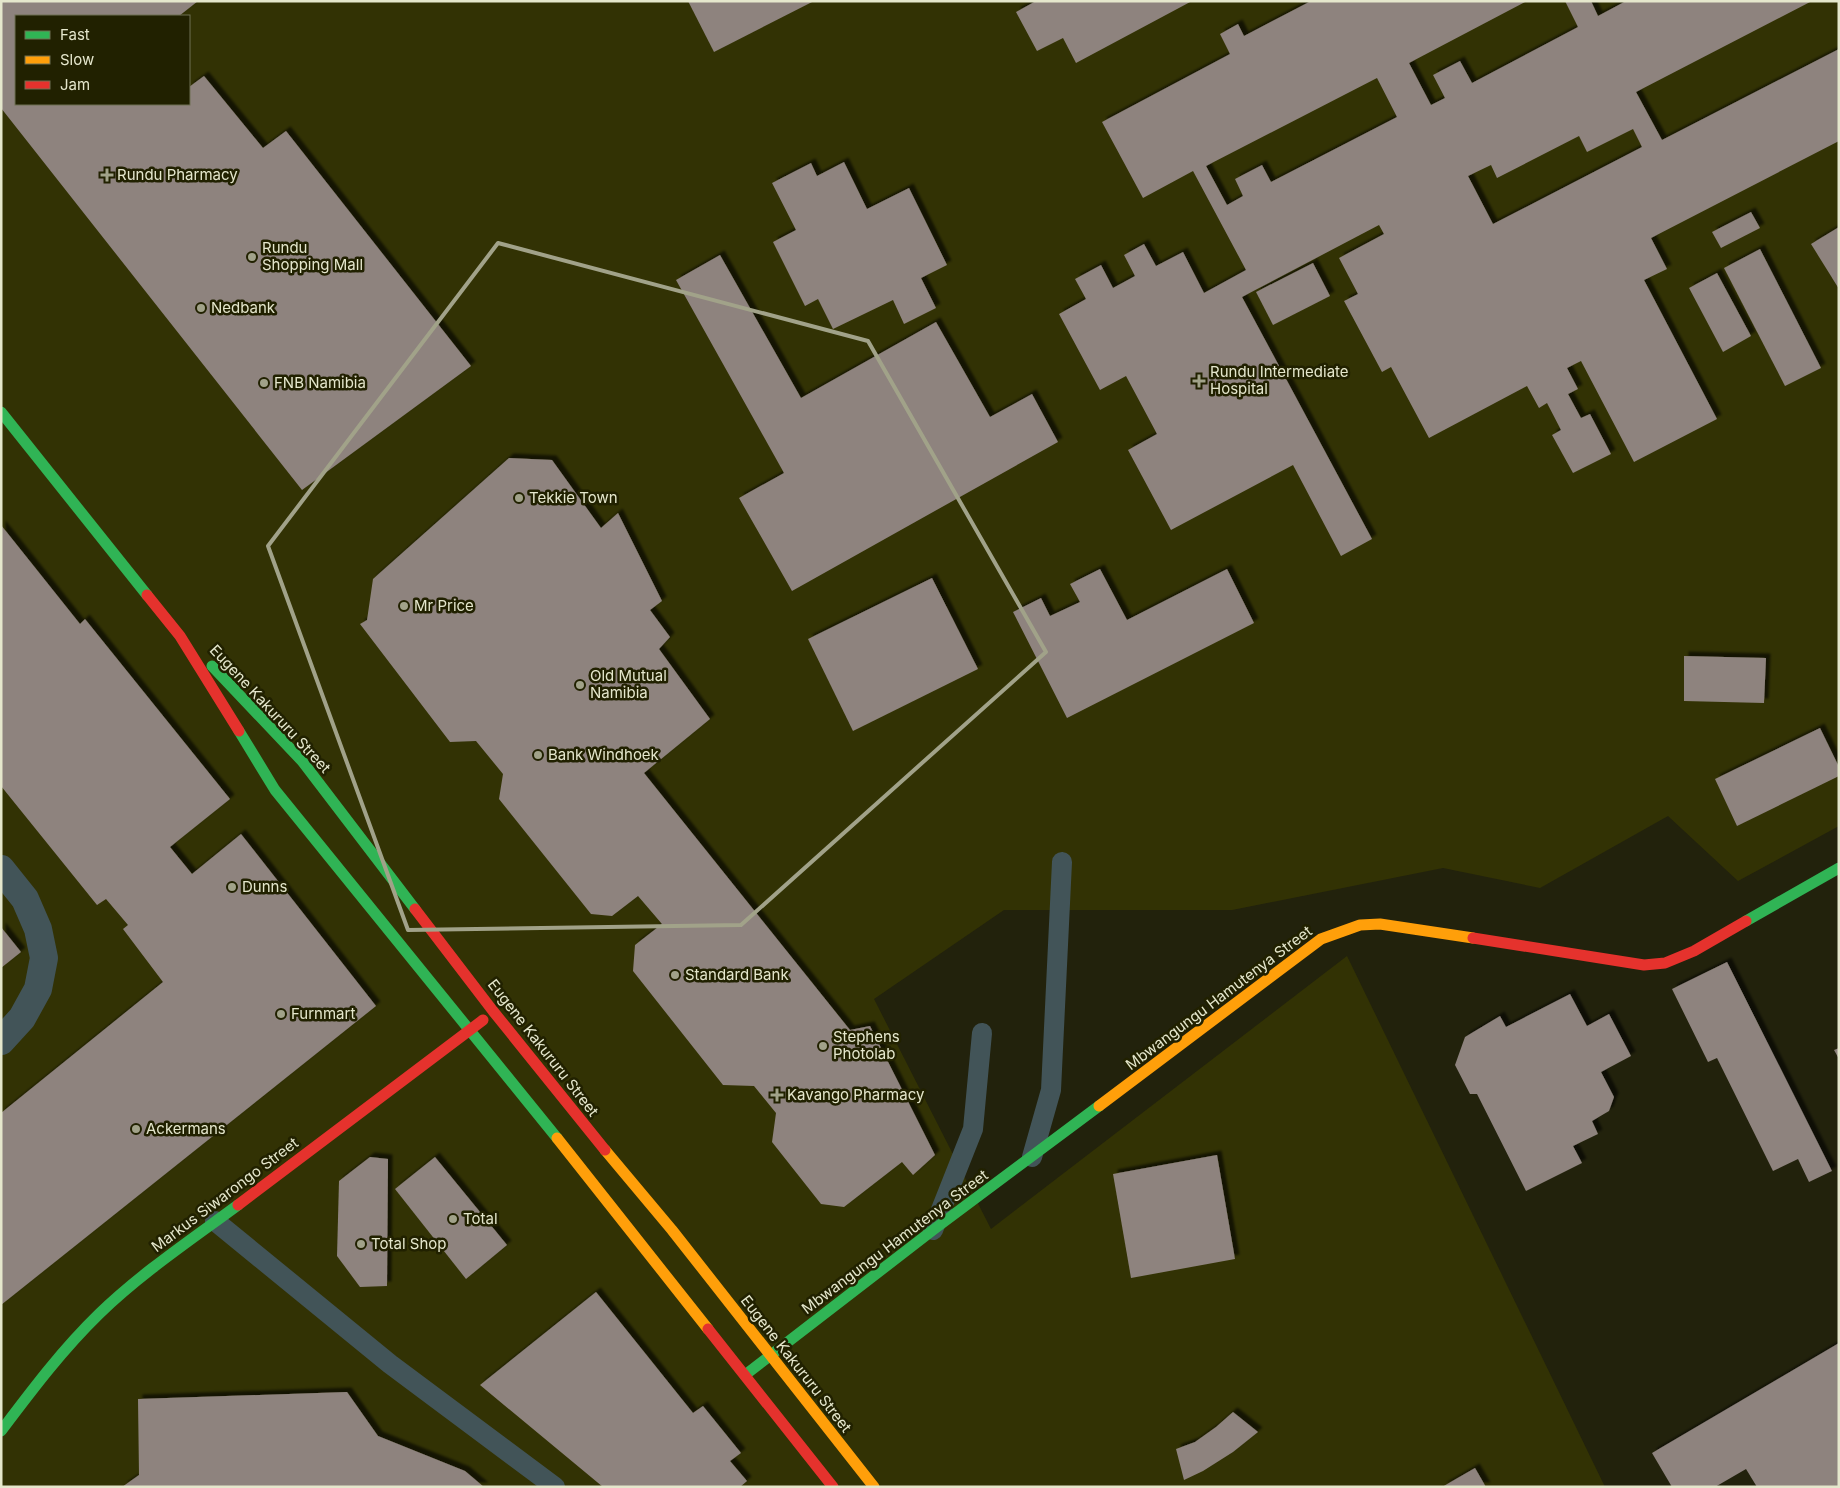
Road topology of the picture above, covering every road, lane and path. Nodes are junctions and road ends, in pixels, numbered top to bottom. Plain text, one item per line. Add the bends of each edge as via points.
1 (1, 412) edge
2 (180, 636) junction
3 (1062, 862) dead end
4 (1839, 868) edge
5 (1, 870) edge
6 (494, 1010) junction
7 (469, 1031) junction
8 (982, 1033) dead end
9 (1, 1041) edge
10 (1032, 1157) junction
11 (215, 1221) junction
12 (933, 1230) junction
13 (770, 1357) junction
14 (745, 1375) junction
15 (1, 1432) edge
16 (556, 1487) edge
17 (833, 1487) edge
18 (874, 1487) edge

1 - 2 main road, Eugene Kakururu Street
2 - 6 main road, Eugene Kakururu Street via 302,761
2 - 7 main road, Eugene Kakururu Street via 275,790
3 - 10 lane via 1051,1090
4 - 10 main road, Mbwangungu Hamutenya Street via 1694,951 1666,963 1644,965 1380,924 1340,931 1321,939
5 - 9 street via 25,899 38,929 44,958 38,989 22,1018
6 - 7 main road, Markus Siwarongo Street
6 - 13 main road, Eugene Kakururu Street
7 - 11 main road, Markus Siwarongo Street
7 - 14 main road, Eugene Kakururu Street
8 - 12 lane via 973,1129
10 - 12 main road, Mbwangungu Hamutenya Street
11 - 15 main road, Markus Siwarongo Street via 100,1313 51,1365
11 - 16 lane via 390,1364
12 - 13 main road, Mbwangungu Hamutenya Street
13 - 14 main road, Mbwangungu Hamutenya Street
13 - 18 main road, Eugene Kakururu Street
14 - 17 main road, Eugene Kakururu Street

